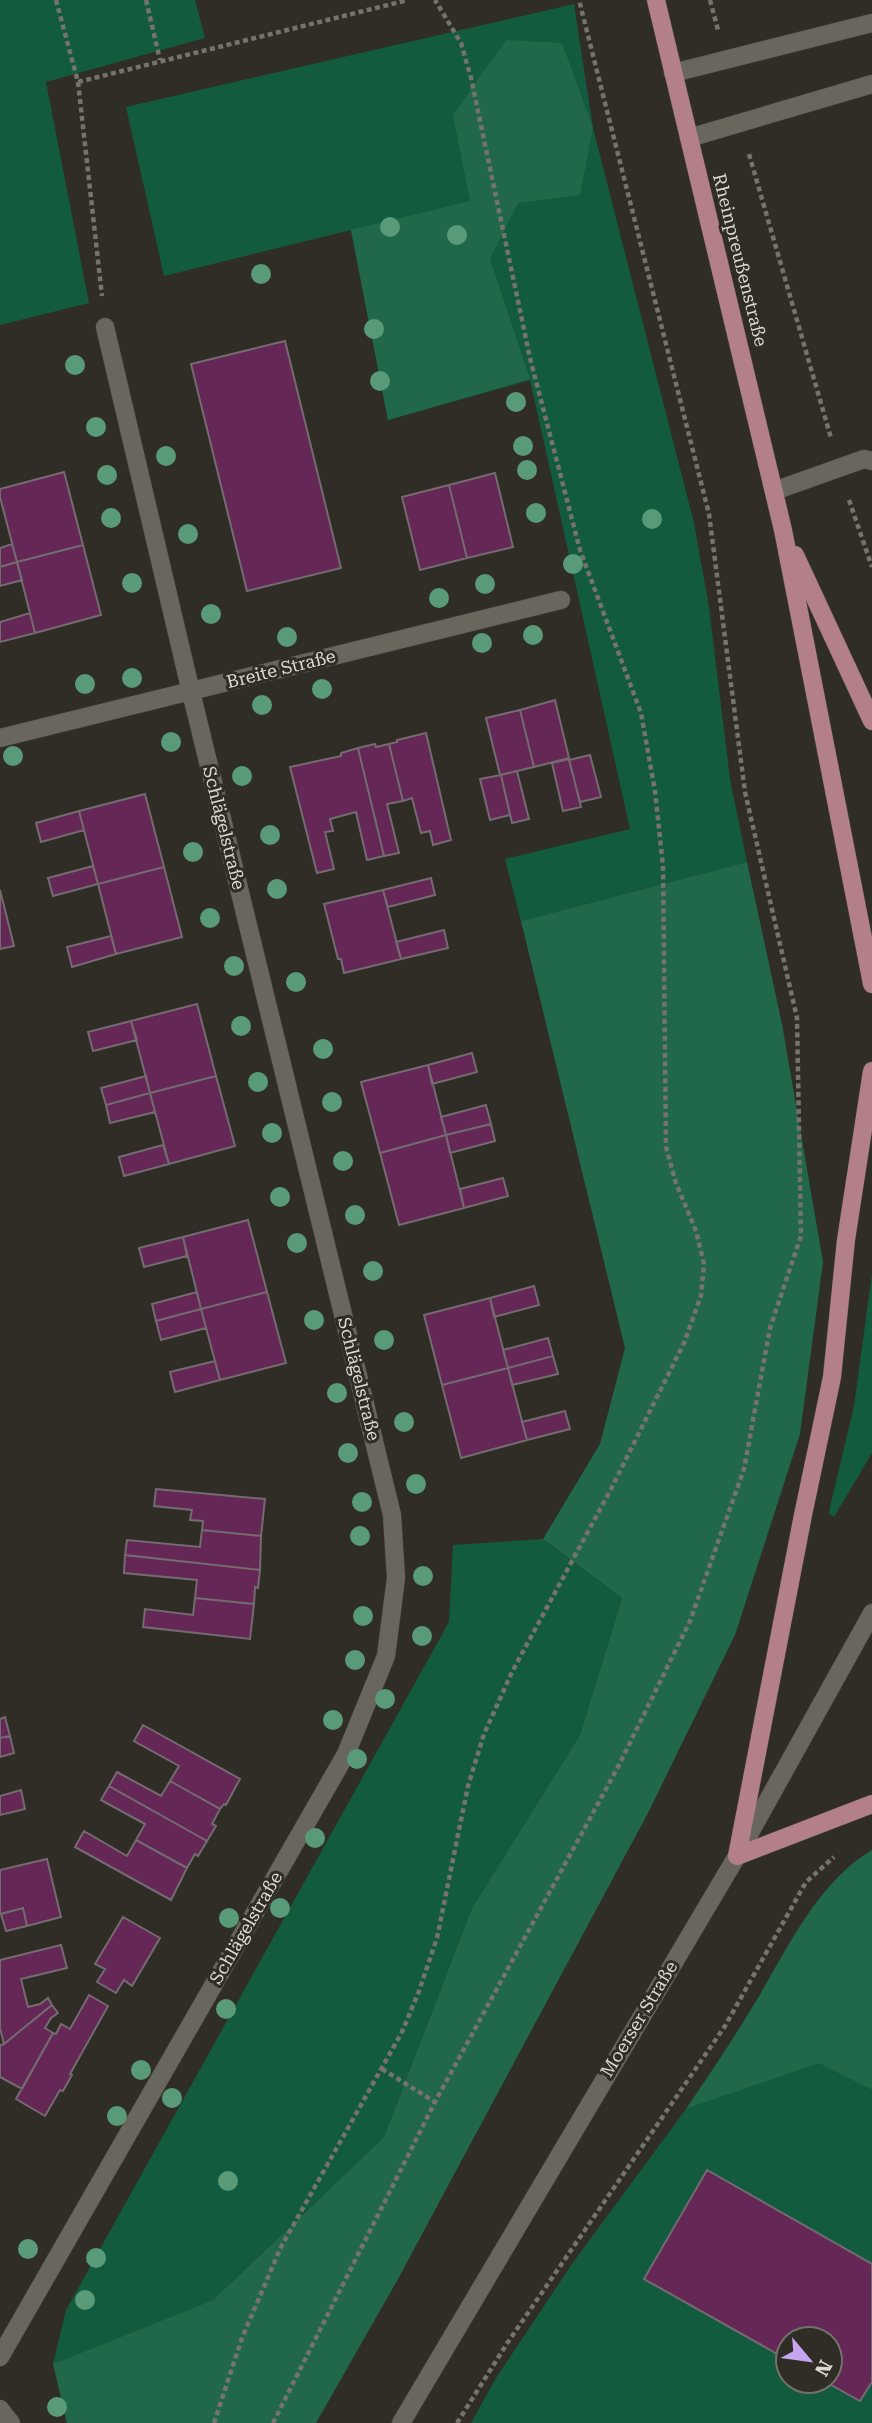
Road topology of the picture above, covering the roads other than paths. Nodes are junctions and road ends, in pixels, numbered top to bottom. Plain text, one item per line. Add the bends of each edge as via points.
1 (656, 0) edge
2 (872, 23) edge
3 (673, 73) junction
4 (872, 84) edge
5 (689, 138) junction
6 (105, 327) road end
7 (872, 461) edge
8 (774, 491) junction
9 (783, 530) junction
10 (561, 600) dead end
11 (191, 692) junction
12 (872, 722) edge
13 (0, 738) edge
14 (872, 984) edge
15 (872, 1070) edge
16 (872, 1613) edge
17 (872, 1804) edge
18 (737, 1856) junction
19 (0, 2357) edge
20 (0, 2409) edge
21 (11, 2423) edge
22 (401, 2423) edge

1 - 3 main road, Rheinpreußenstraße
2 - 3 street
3 - 5 main road, Rheinpreußenstraße
4 - 5 street
5 - 8 main road, Rheinpreußenstraße
6 - 11 street, Schlägelstraße
7 - 8 street via 863,459
8 - 9 main road, Rheinpreußenstraße
9 - 12 main road, Rheinpreußenstraße
9 - 14 main road, Rheinpreußenstraße
10 - 11 street, Breite Straße
11 - 13 street, Breite Straße
11 - 19 street, Schlägelstraße via 392,1515 396,1578 386,1656 346,1754
15 - 18 main road via 846,1240 832,1377
16 - 18 street, Moerser Straße
17 - 18 main road
18 - 22 street, Moerser Straße
20 - 21 street

